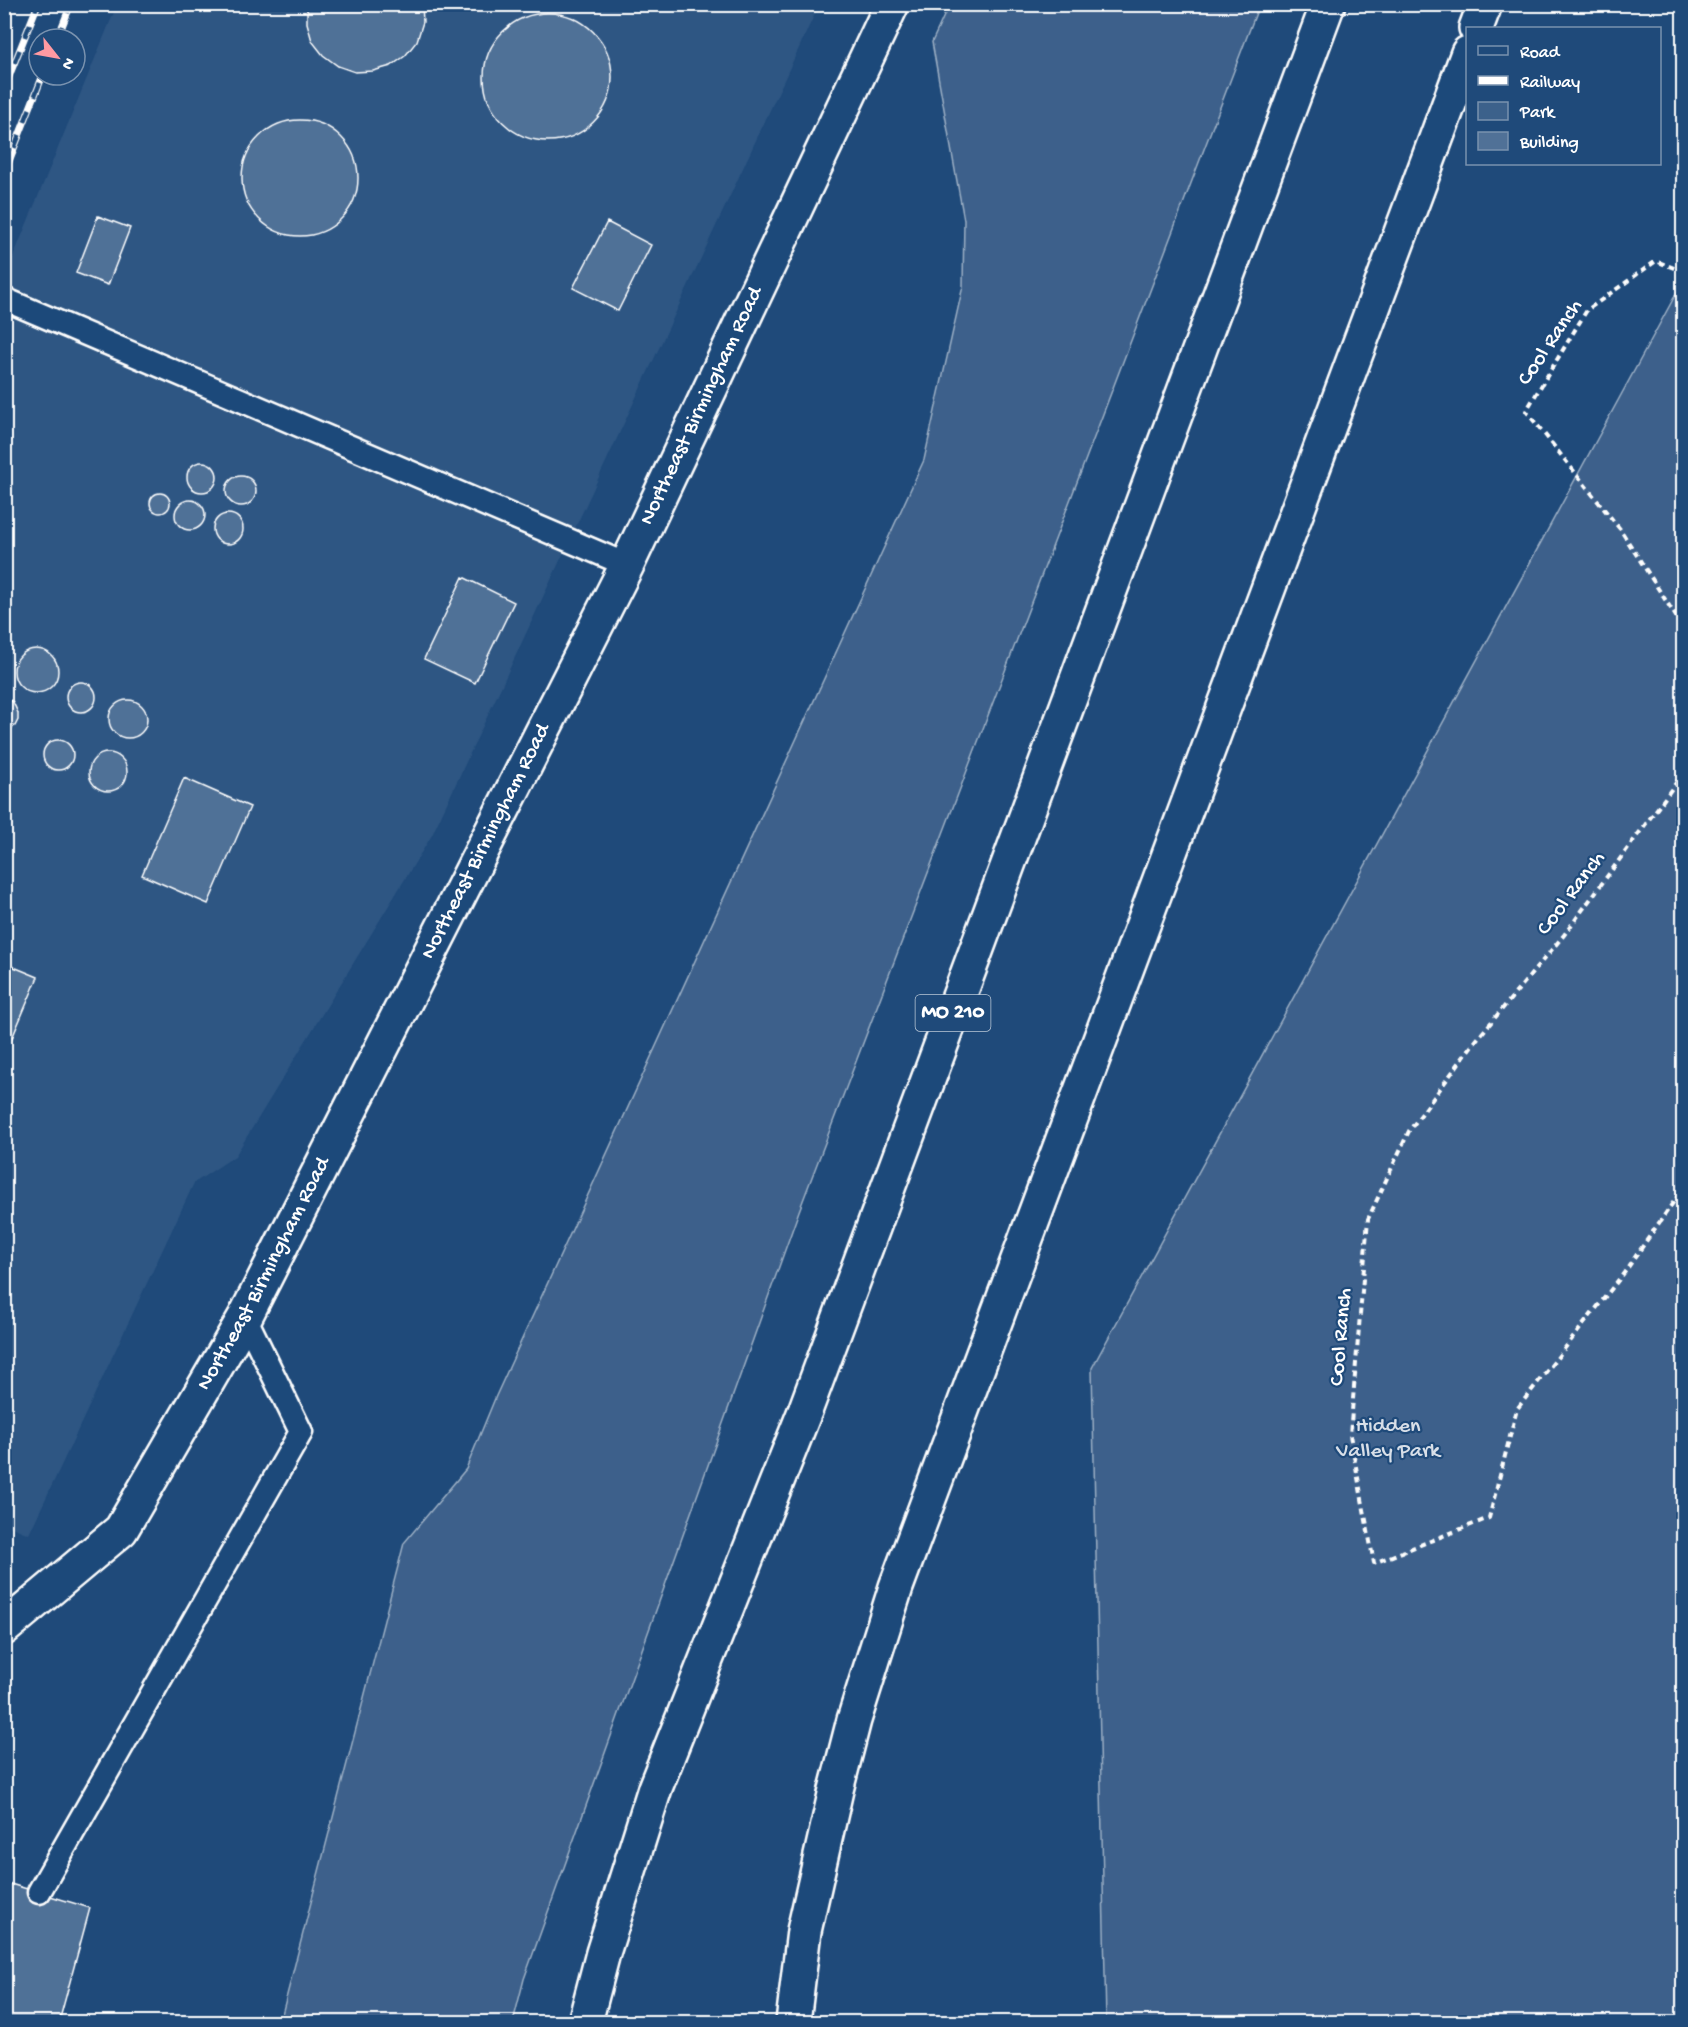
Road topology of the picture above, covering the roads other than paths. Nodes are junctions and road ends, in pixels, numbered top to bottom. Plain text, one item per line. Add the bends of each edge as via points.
1 (892, 4) edge
2 (1328, 4) edge
3 (1485, 4) edge
4 (1476, 27) edge
5 (1466, 56) edge
6 (4, 299) edge
7 (627, 565) junction
8 (245, 1317) junction
9 (4, 1628) edge
10 (39, 1892) dead end
11 (585, 2022) edge
12 (793, 2022) edge

1 - 7 main road, Northeast Birmingham Road
2 - 11 main road, MO 210 via 805,1411 655,1788
3 - 4 main road
5 - 12 main road via 896,1587 833,1801 804,1931
6 - 7 lane
7 - 8 main road, Northeast Birmingham Road
8 - 9 main road, Northeast Birmingham Road via 121,1530
8 - 10 lane via 301,1431

